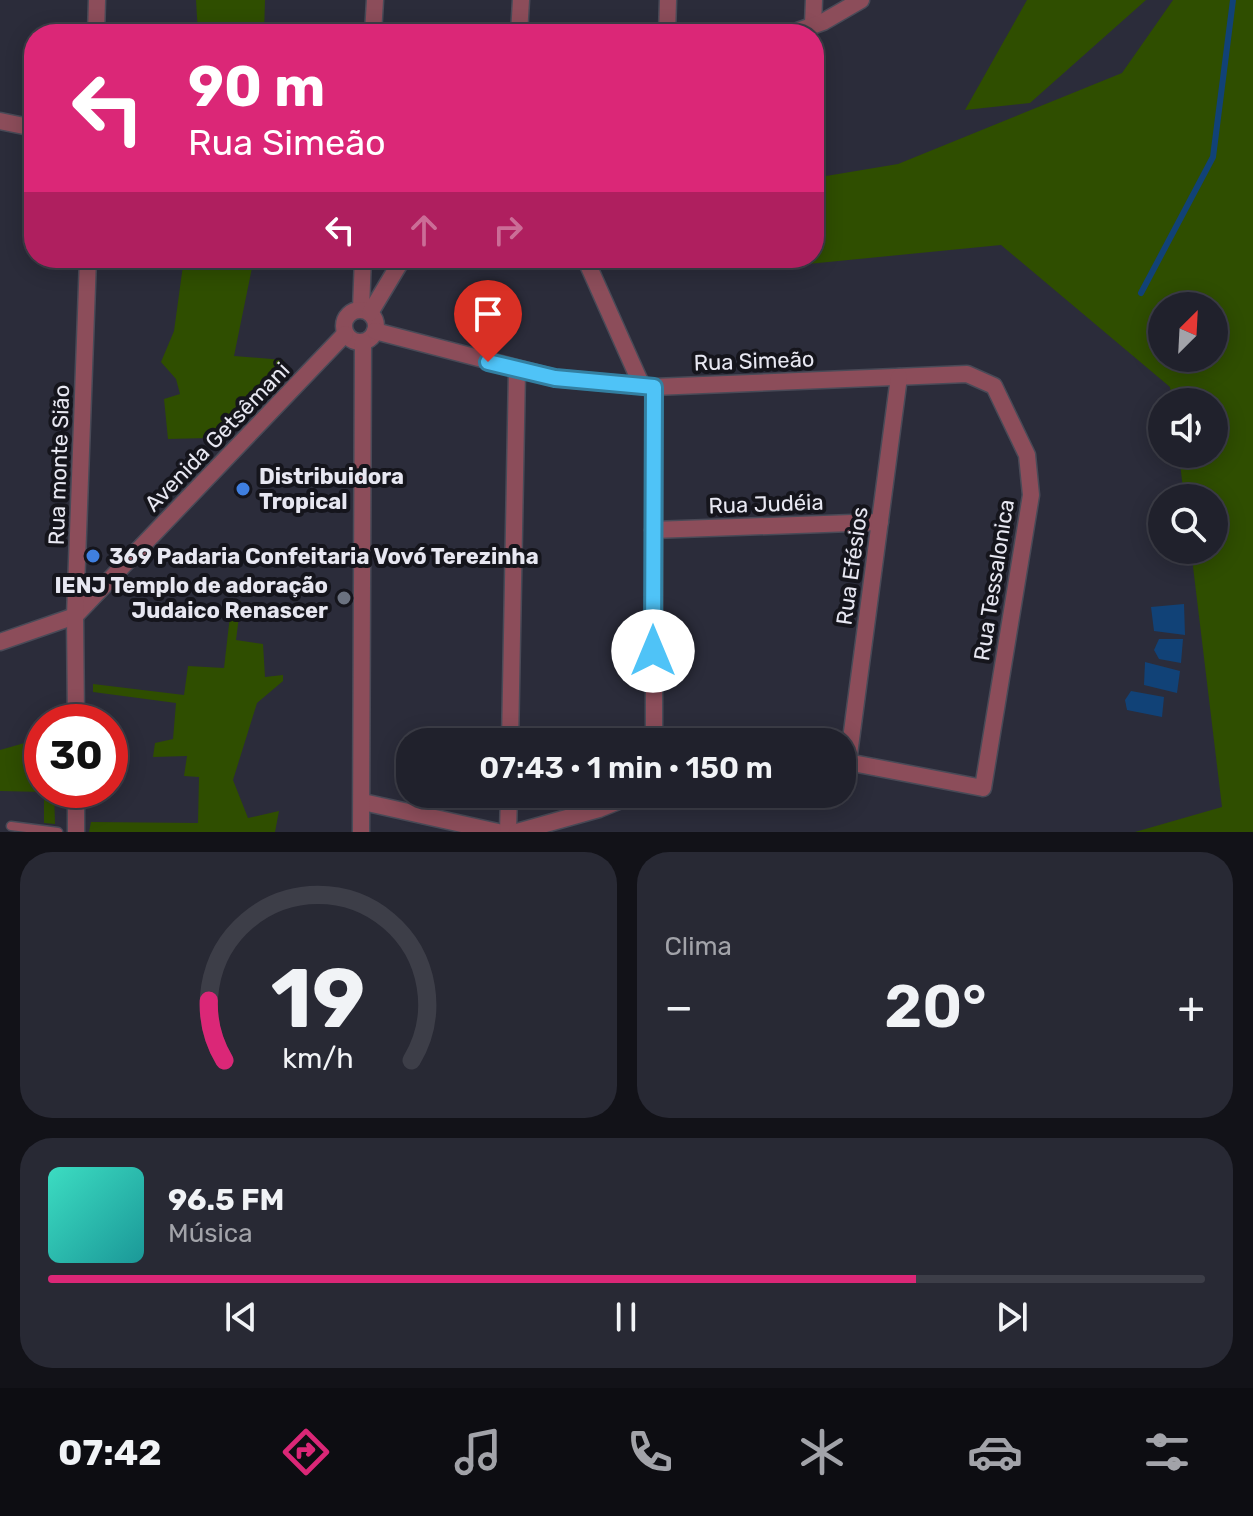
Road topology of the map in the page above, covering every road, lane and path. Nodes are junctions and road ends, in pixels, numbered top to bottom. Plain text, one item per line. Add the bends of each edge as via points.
1 (97, 0) edge
2 (375, 0) edge
3 (521, 0) edge
4 (668, 0) edge
5 (814, 0) edge
6 (861, 0) edge
7 (96, 24) edge
8 (374, 24) edge
9 (520, 24) edge
10 (667, 24) edge
11 (813, 24) edge
12 (815, 24) edge
13 (0, 121) edge
14 (24, 126) edge
15 (88, 268) edge
16 (364, 268) edge
17 (396, 268) edge
18 (590, 268) edge
19 (366, 311) junction
20 (345, 334) junction
21 (369, 337) junction
22 (517, 370) junction
23 (899, 377) junction
24 (648, 386) junction
25 (994, 386) joint
26 (880, 522) junction
27 (653, 530) junction
28 (75, 616) junction
29 (0, 642) edge
30 (76, 704) edge
31 (510, 728) edge
32 (654, 728) edge
33 (850, 728) edge
34 (856, 764) edge
35 (363, 802) junction
36 (76, 808) edge
37 (509, 808) edge
38 (601, 808) edge
39 (11, 826) dead end
40 (58, 832) edge
41 (76, 832) edge
42 (361, 832) edge
43 (498, 832) edge
44 (508, 832) edge
45 (517, 832) edge

1 - 7 street
2 - 8 street
3 - 9 street
4 - 10 street
5 - 11 street
6 - 12 street
13 - 14 street
15 - 28 street, Rua monte Sião
16 - 19 street
17 - 19 street
18 - 24 street
19 - 20 street, Avenida Getsêmani via 345,320
19 - 21 street
20 - 21 street, Rua Simeão via 353,341
20 - 28 street, Avenida Getsêmani
21 - 22 street, Rua Simeão
21 - 35 street
22 - 24 street, Rua Simeão
22 - 31 street
23 - 24 street, Rua Simeão
23 - 25 street, Rua Simeão via 967,374
23 - 26 street, Rua Efésios
24 - 27 street
25 - 34 street, Rua Tessalonica via 1027,455 1031,495 983,788
26 - 27 street, Rua Judéia
26 - 33 street, Rua Efésios
27 - 32 street
28 - 29 street, Avenida Getsêmani
28 - 30 street, Rua monte Sião
35 - 42 street
35 - 43 street
36 - 41 street
37 - 44 street
38 - 45 street
39 - 40 lane

